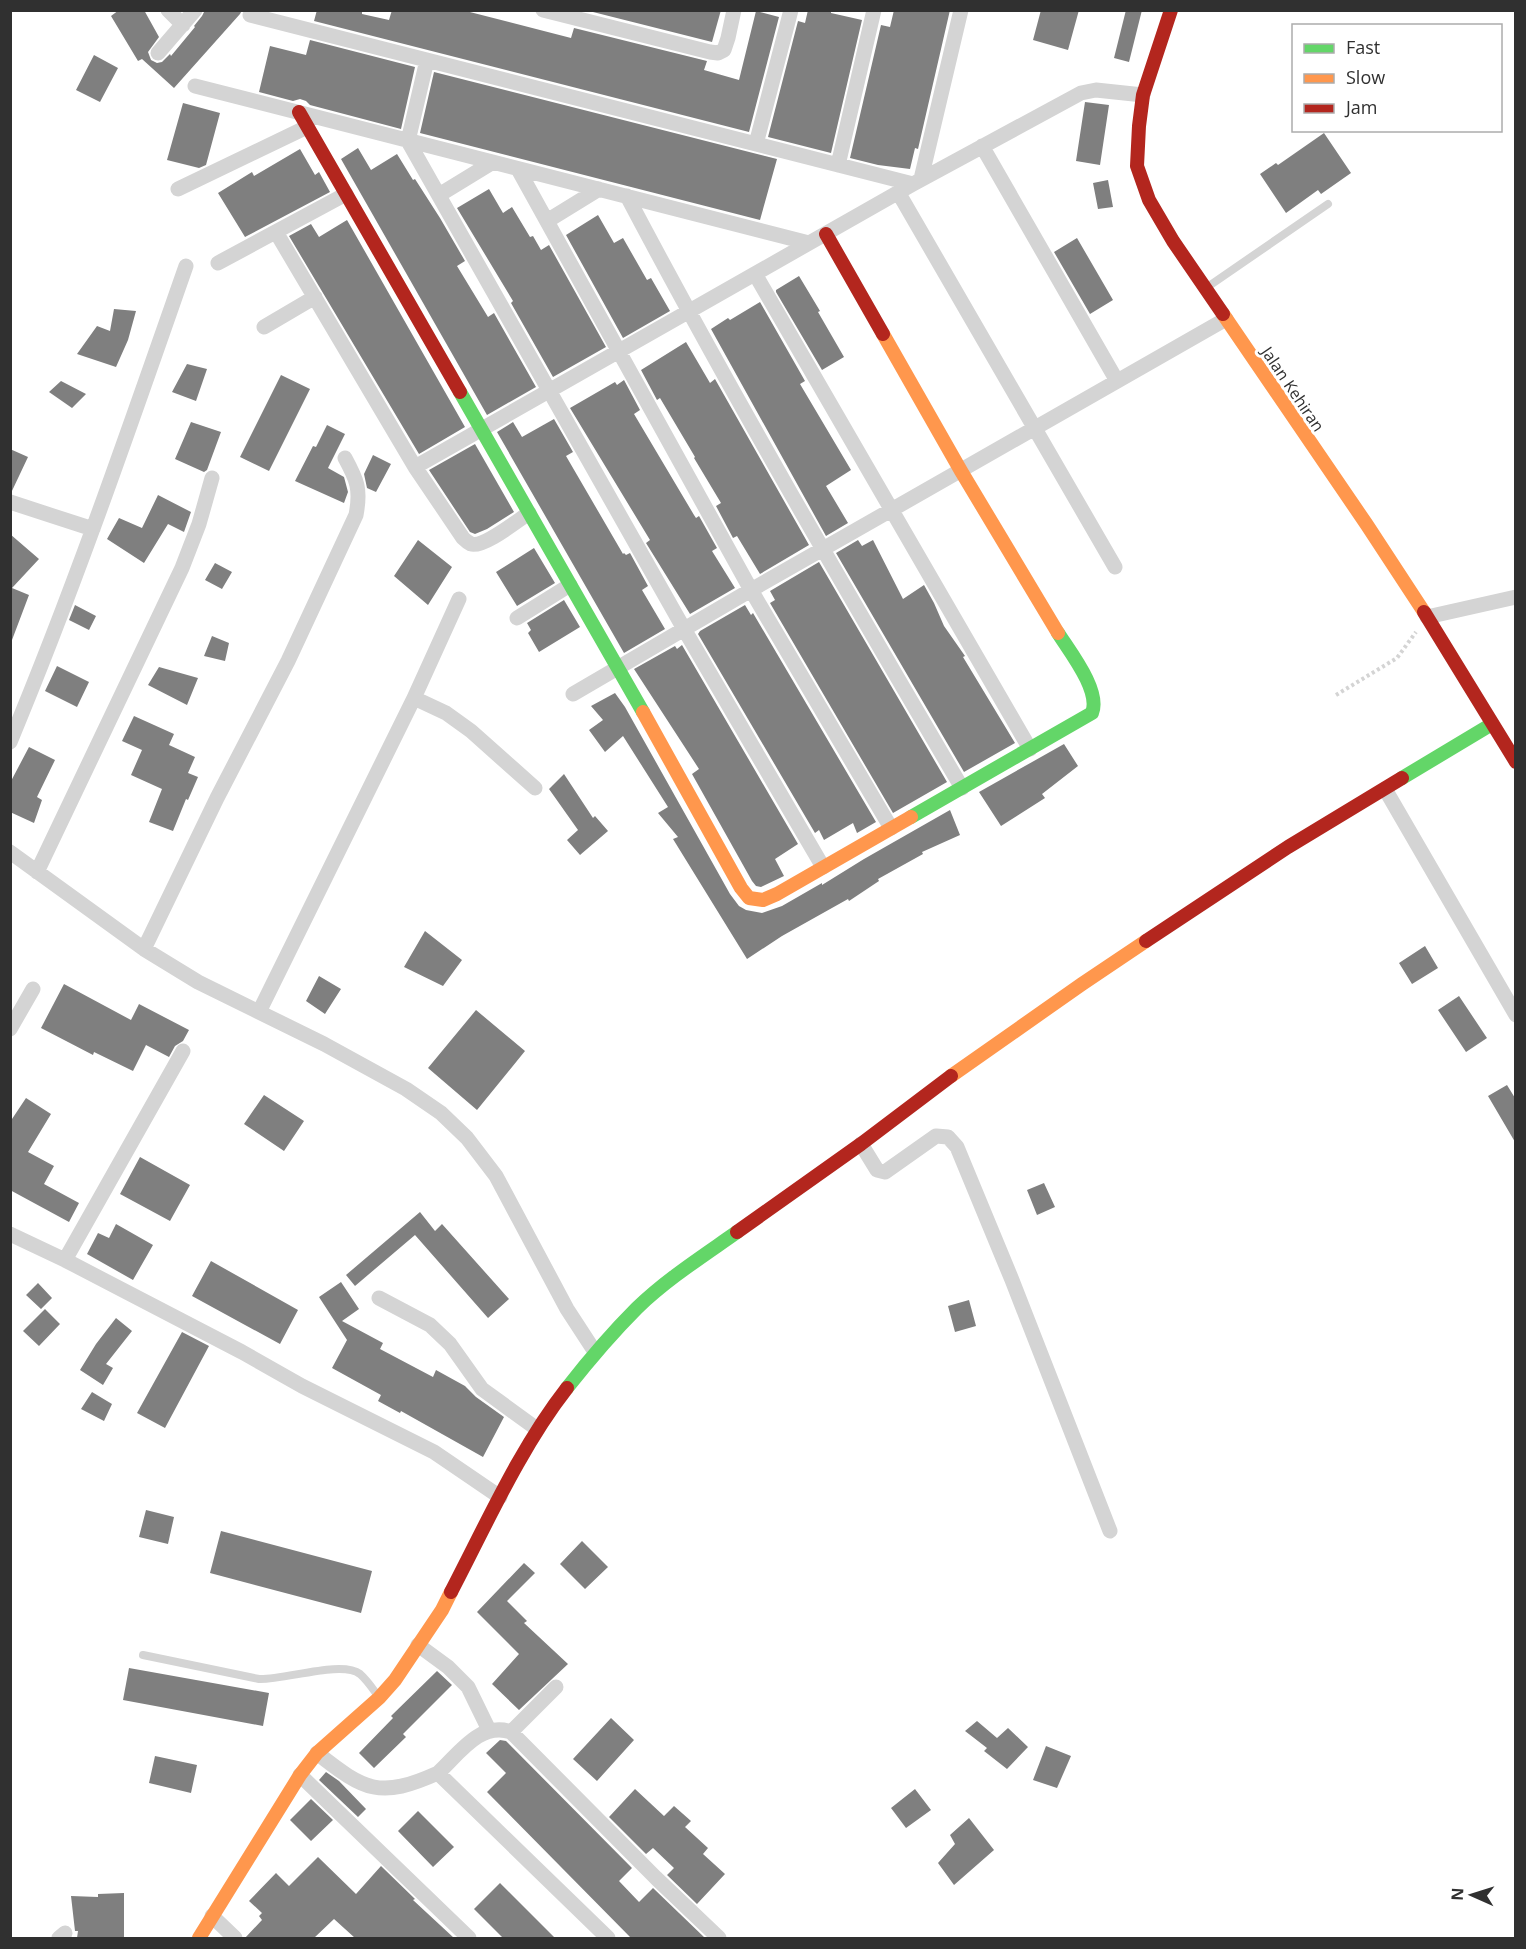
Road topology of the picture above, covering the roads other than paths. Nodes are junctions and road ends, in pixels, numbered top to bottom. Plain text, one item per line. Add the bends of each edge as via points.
1 (168, 10) edge
2 (195, 10) edge
3 (543, 10) edge
4 (734, 10) edge
5 (791, 10) edge
6 (874, 10) edge
7 (961, 10) edge
8 (1171, 10) edge
9 (250, 15) dead end
10 (183, 25) junction
11 (158, 53) dead end
12 (427, 60) junction
13 (195, 86) dead end
14 (1143, 95) junction
15 (299, 112) junction
16 (308, 127) junction
17 (408, 141) junction
18 (756, 144) junction
19 (982, 146) junction
20 (493, 162) junction
21 (838, 165) junction
22 (518, 169) junction
23 (917, 181) junction
24 (178, 189) dead end
25 (599, 189) junction
26 (898, 192) junction
27 (345, 194) junction
28 (439, 195) junction
29 (627, 196) junction
30 (1328, 204) dead end
31 (547, 221) junction
32 (276, 232) junction
33 (826, 234) junction
34 (809, 243) junction
35 (219, 263) dead end
36 (186, 266) dead end
37 (755, 274) junction
38 (1205, 288) junction
39 (315, 297) junction
40 (688, 312) junction
41 (1226, 319) junction
42 (264, 327) dead end
43 (618, 352) junction
44 (1117, 381) junction
45 (549, 392) junction
46 (1035, 428) junction
47 (481, 430) junction
48 (345, 458) dead end
49 (415, 467) junction
50 (961, 471) junction
51 (212, 478) dead end
52 (10, 502) edge
53 (892, 510) junction
54 (529, 513) junction
55 (93, 529) junction
56 (823, 550) junction
57 (1115, 567) dead end
58 (570, 585) junction
59 (751, 590) junction
60 (1515, 597) edge
61 (459, 598) dead end
62 (1427, 617) junction
63 (517, 618) dead end
64 (684, 629) junction
65 (618, 668) junction
66 (573, 694) dead end
67 (414, 698) junction
68 (1492, 724) junction
69 (10, 742) edge
70 (1030, 749) junction
71 (1515, 762) edge
72 (535, 788) dead end
73 (962, 788) junction
74 (1385, 789) junction
75 (891, 828) junction
76 (10, 852) edge
77 (823, 867) junction
78 (37, 872) junction
79 (144, 949) junction
80 (33, 989) dead end
81 (259, 1012) junction
82 (1515, 1015) edge
83 (10, 1029) edge
84 (183, 1051) dead end
85 (861, 1144) junction
86 (10, 1234) edge
87 (65, 1260) junction
88 (379, 1298) dead end
89 (595, 1352) junction
90 (527, 1422) junction
91 (489, 1490) junction
92 (1110, 1531) dead end
93 (418, 1645) junction
94 (143, 1655) dead end
95 (556, 1687) dead end
96 (379, 1698) junction
97 (489, 1730) junction
98 (511, 1732) junction
99 (317, 1753) junction
100 (438, 1773) junction
101 (300, 1775) junction
102 (212, 1916) junction
103 (199, 1938) edge
104 (235, 1938) edge
105 (469, 1938) edge
106 (608, 1938) edge
107 (719, 1938) edge

1 - 10 street
2 - 10 street
3 - 4 street via 718,53 724,50
5 - 18 street
6 - 21 street
7 - 23 street
8 - 14 street, Jalan Kehiran
9 - 12 street
10 - 11 street
12 - 17 street
12 - 18 street
13 - 15 street
14 - 19 street via 1096,90 1081,93
14 - 38 street, Jalan Kehiran via 1137,166 1149,200
15 - 16 street
15 - 17 street
16 - 24 street
16 - 27 street
17 - 20 street
17 - 28 street
18 - 21 street
19 - 23 street
19 - 44 street
20 - 22 street
20 - 28 street
21 - 23 street
22 - 25 street
22 - 31 street
23 - 26 street
25 - 29 street
25 - 31 street
26 - 33 street
26 - 46 street
27 - 32 street
27 - 47 street
28 - 45 street
29 - 34 street
29 - 40 street
30 - 38 lane
31 - 43 street
32 - 35 street
32 - 39 street
33 - 34 street
33 - 50 street
34 - 37 street
36 - 55 street
37 - 40 street
37 - 53 street
38 - 41 street, Jalan Kehiran
39 - 42 street
39 - 49 street
40 - 43 street
40 - 56 street
41 - 44 street
41 - 62 street, Jalan Kehiran
43 - 45 street
43 - 59 street
44 - 46 street
45 - 47 street
45 - 64 street
46 - 50 street
46 - 57 street
47 - 49 street
47 - 54 street
48 - 79 street via 357,481 360,498 356,515
49 - 54 street via 470,544 486,541
50 - 53 street
50 - 70 street via 1095,698 1092,713
51 - 78 street via 200,524 182,568
52 - 55 street
53 - 56 street
53 - 70 street
54 - 58 street
55 - 69 street
56 - 59 street
56 - 73 street
58 - 63 street
58 - 65 street
59 - 64 street
59 - 75 street
60 - 62 street
61 - 67 street
62 - 68 street, Jalan Kehiran
64 - 65 street
64 - 77 street
65 - 66 street
65 - 77 street via 749,898 763,900
67 - 72 street via 446,713 471,731
67 - 81 street
68 - 71 street, Jalan Kehiran
68 - 74 street
70 - 73 street
73 - 75 street
74 - 82 street
74 - 85 street via 1249,872 1082,984
75 - 77 street
76 - 78 street
78 - 79 street
79 - 81 street
80 - 83 street
81 - 89 street via 406,1089 441,1113 467,1138 496,1176 562,1300
84 - 87 street
85 - 89 street via 671,1279
85 - 92 street via 877,1170 885,1172 936,1136 948,1137 957,1147
86 - 87 street
87 - 91 street via 434,1452
88 - 90 street via 430,1325 450,1344 482,1389
89 - 90 street via 561,1394
90 - 91 street
91 - 93 street via 442,1610
93 - 96 street
93 - 97 street via 468,1687
94 - 96 lane via 259,1679 350,1668 360,1674
95 - 98 street
96 - 99 street
97 - 98 street
97 - 100 street via 479,1734
98 - 107 street
99 - 100 street via 357,1782 379,1790 417,1783
99 - 101 street
100 - 106 street
101 - 102 street
101 - 105 street
102 - 103 street
102 - 104 street

